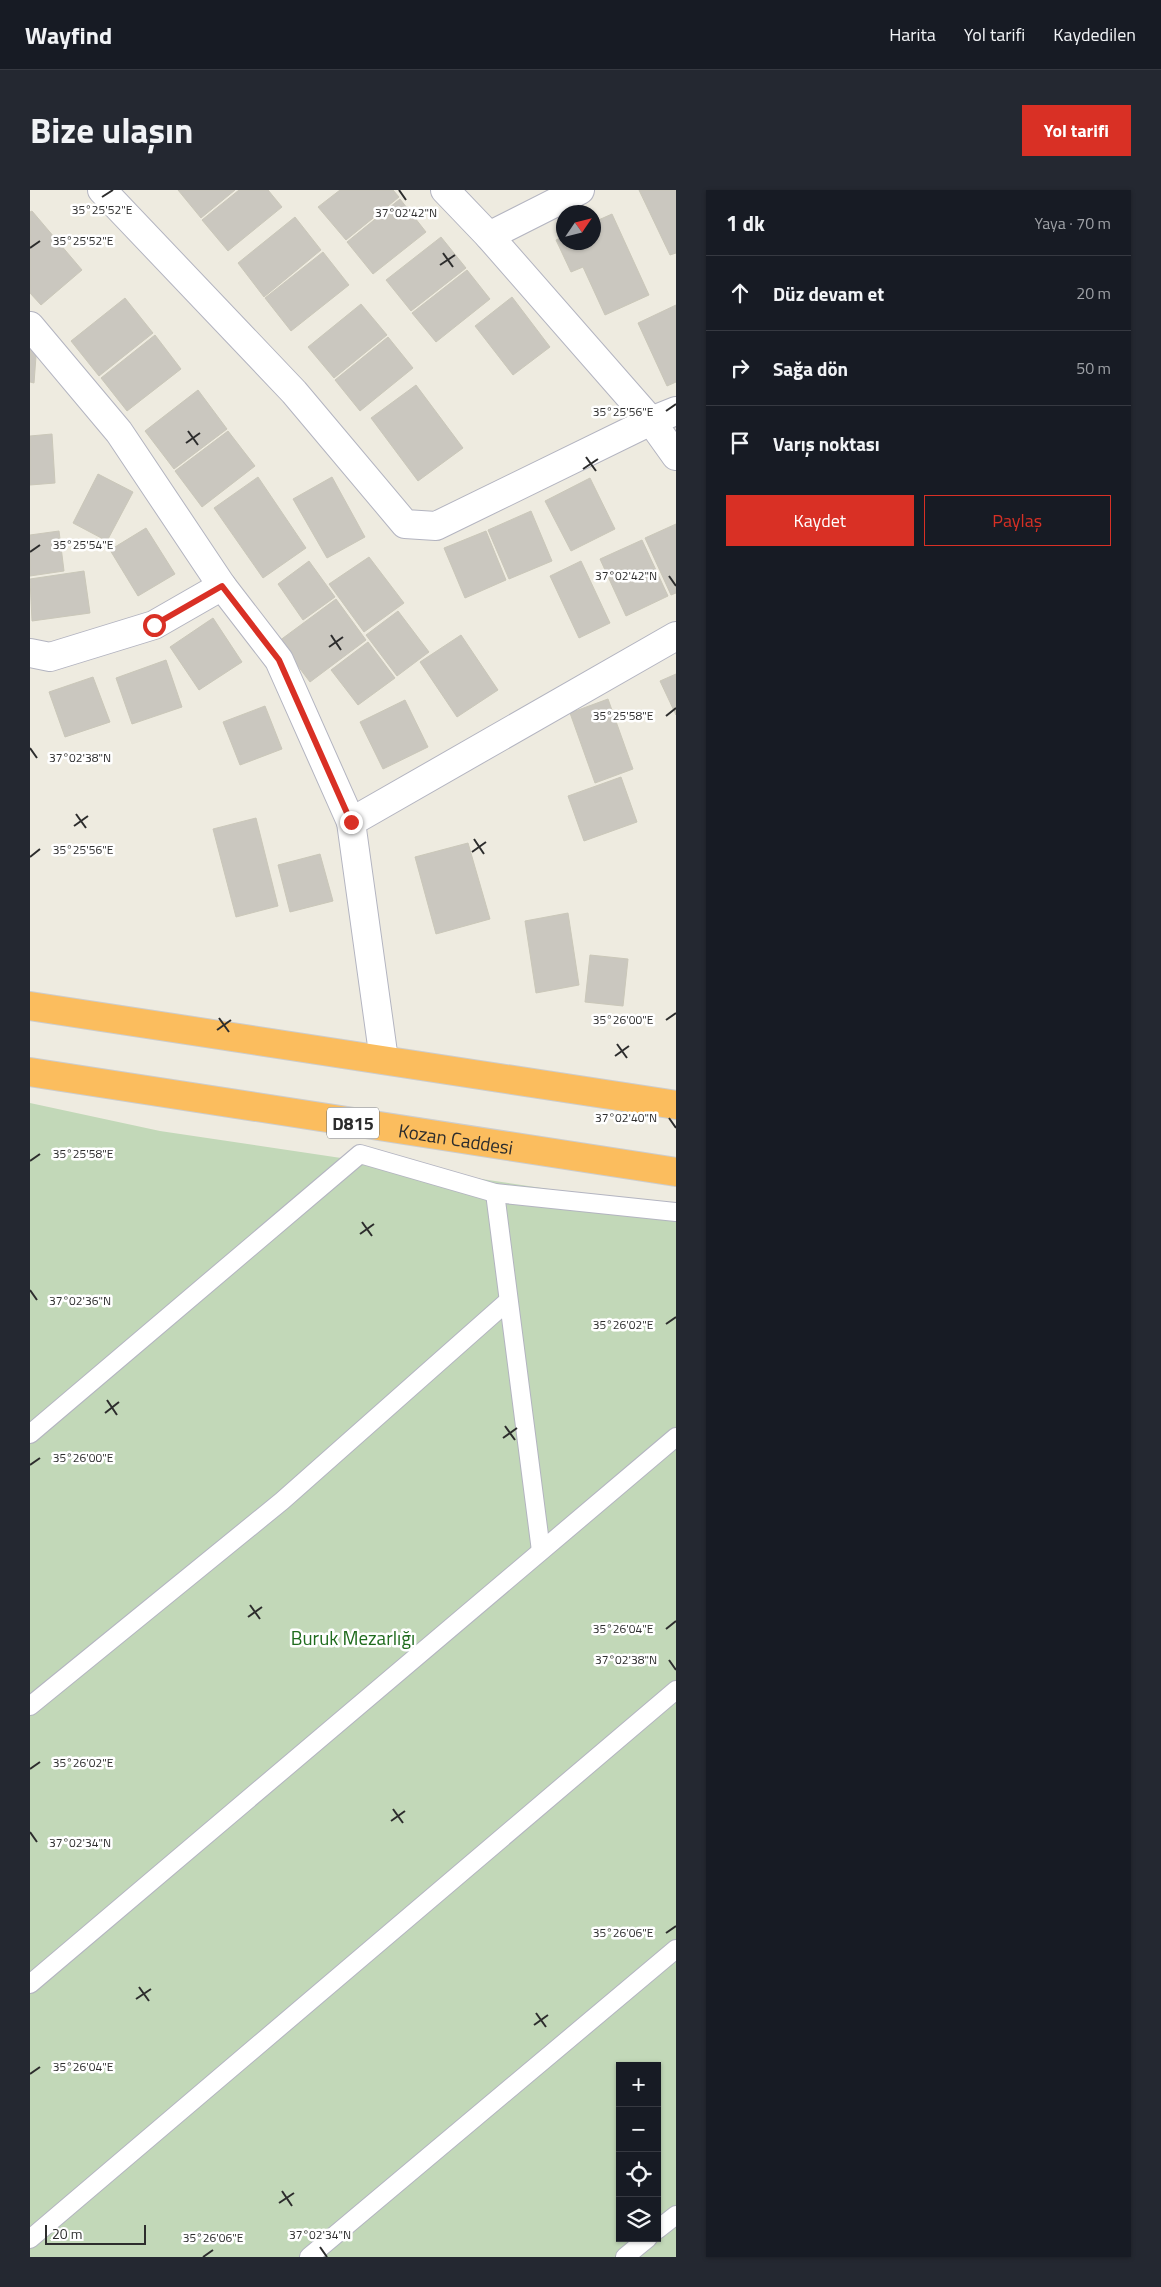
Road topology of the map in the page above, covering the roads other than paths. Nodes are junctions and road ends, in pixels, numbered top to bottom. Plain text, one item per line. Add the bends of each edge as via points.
1 (102, 190) edge
2 (445, 190) edge
3 (580, 190) edge
4 (489, 236) junction
5 (30, 326) edge
6 (676, 411) edge
7 (651, 421) junction
8 (676, 456) edge
9 (222, 586) junction
10 (676, 636) edge
11 (30, 653) edge
12 (351, 822) junction
13 (30, 1006) edge
14 (384, 1060) junction
15 (30, 1072) edge
16 (676, 1105) edge
17 (676, 1172) edge
18 (495, 1193) junction
19 (676, 1212) edge
20 (508, 1301) junction
21 (30, 1434) edge
22 (676, 1437) edge
23 (541, 1551) junction
24 (676, 1690) edge
25 (30, 1706) edge
26 (676, 1949) edge
27 (30, 1984) edge
28 (676, 2215) edge
29 (661, 2227) edge
30 (30, 2239) edge
31 (643, 2242) edge
32 (310, 2257) edge
33 (625, 2257) edge

1 - 7 street via 294,392 405,524 436,526
2 - 4 street
3 - 4 street
4 - 7 street
5 - 9 street via 119,432
6 - 7 street
7 - 8 street
9 - 11 street via 154,625 50,656
9 - 12 street via 279,660
10 - 12 street
12 - 14 street
13 - 14 highway
14 - 16 highway
15 - 17 highway, Kozan Caddesi / D815
18 - 19 lane
18 - 20 lane
18 - 21 lane via 360,1154
20 - 23 lane
20 - 25 lane via 282,1501
22 - 23 lane
23 - 27 lane
24 - 30 lane
26 - 32 lane
28 - 29 lane
31 - 33 lane

